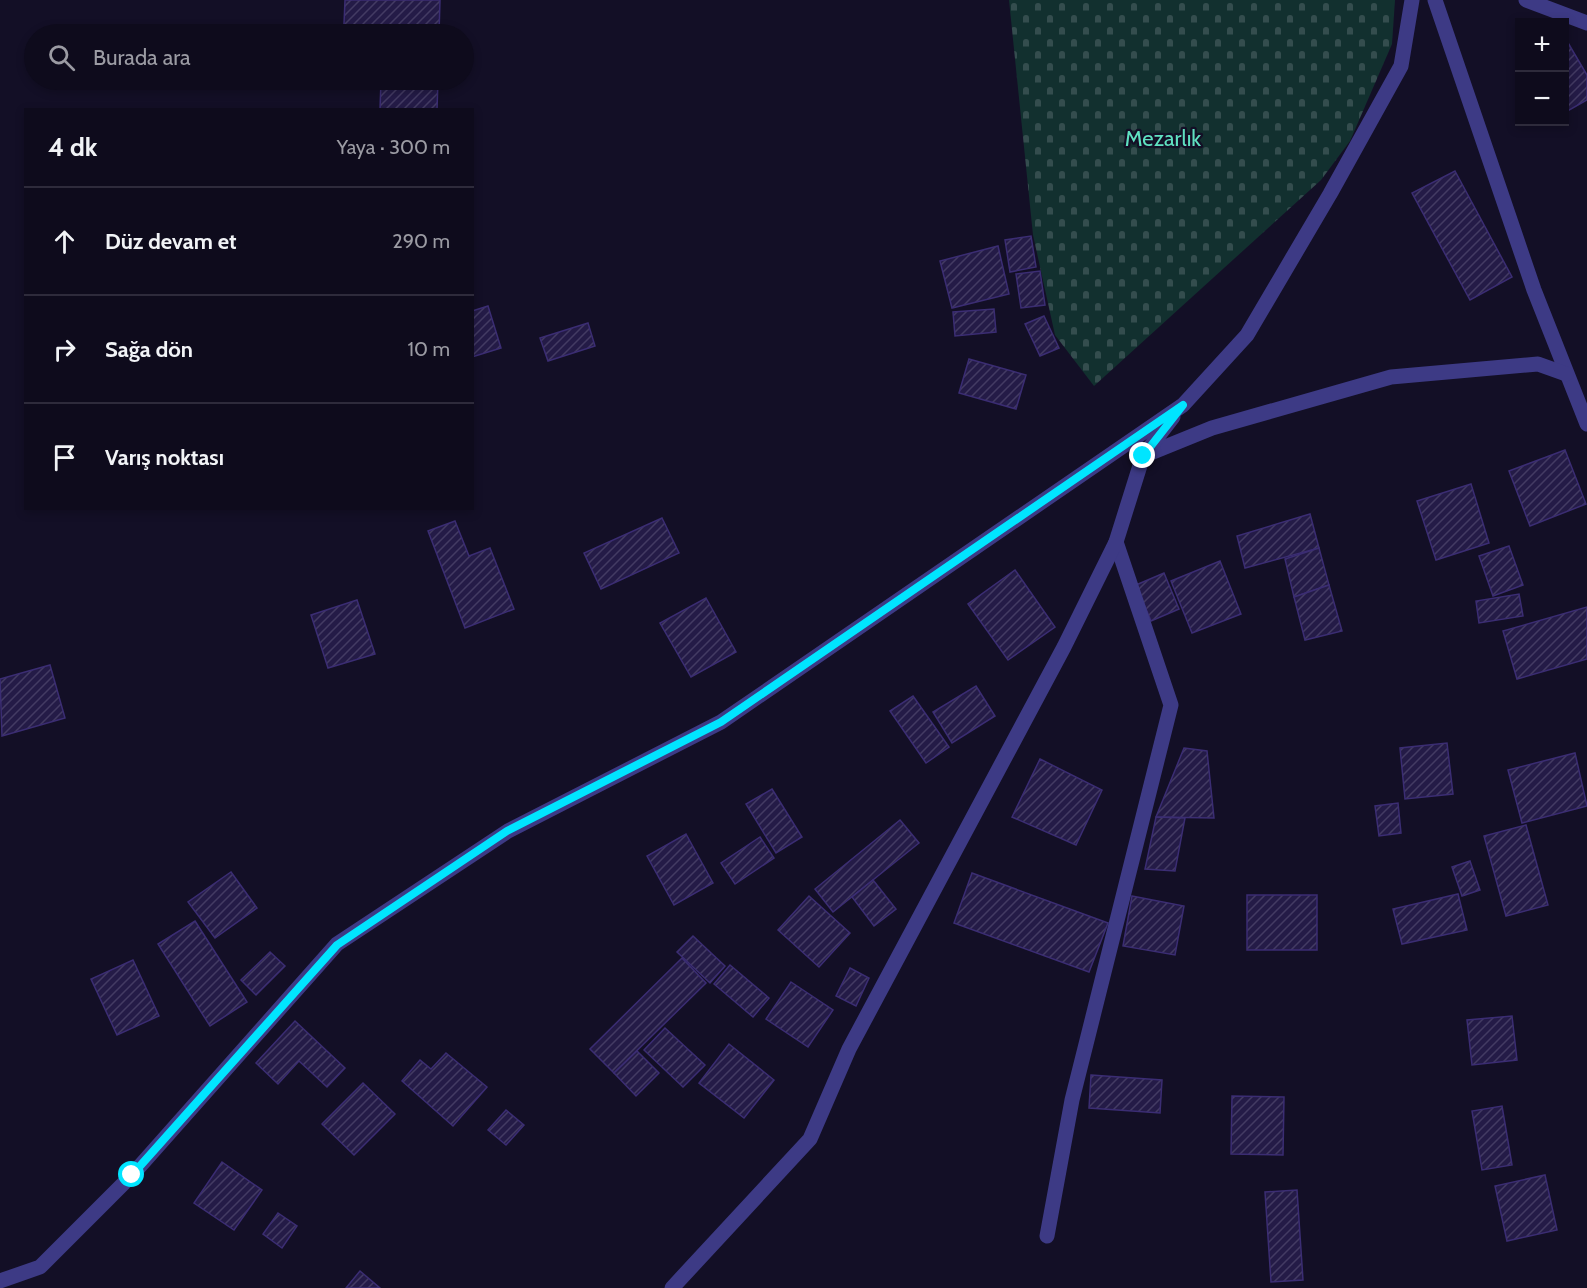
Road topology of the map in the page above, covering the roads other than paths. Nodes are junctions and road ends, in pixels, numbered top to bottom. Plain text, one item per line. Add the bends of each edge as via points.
1 (1412, 0) edge
2 (1435, 0) edge
3 (1526, 0) edge
4 (1587, 23) edge
5 (1566, 374) junction
6 (1183, 405) junction
7 (1587, 424) edge
8 (1143, 456) junction
9 (1116, 542) junction
10 (1047, 1236) dead end
11 (0, 1281) edge
12 (672, 1288) edge

1 - 6 street via 1401,66 1330,194 1247,335
2 - 5 street
3 - 4 street
5 - 7 street
5 - 8 street via 1538,364 1391,377 1212,428
6 - 8 street
6 - 11 street via 721,722 507,831 337,945 123,1184 40,1267
8 - 9 street
9 - 10 street via 1171,705 1071,1100
9 - 12 street via 849,1049 810,1139

